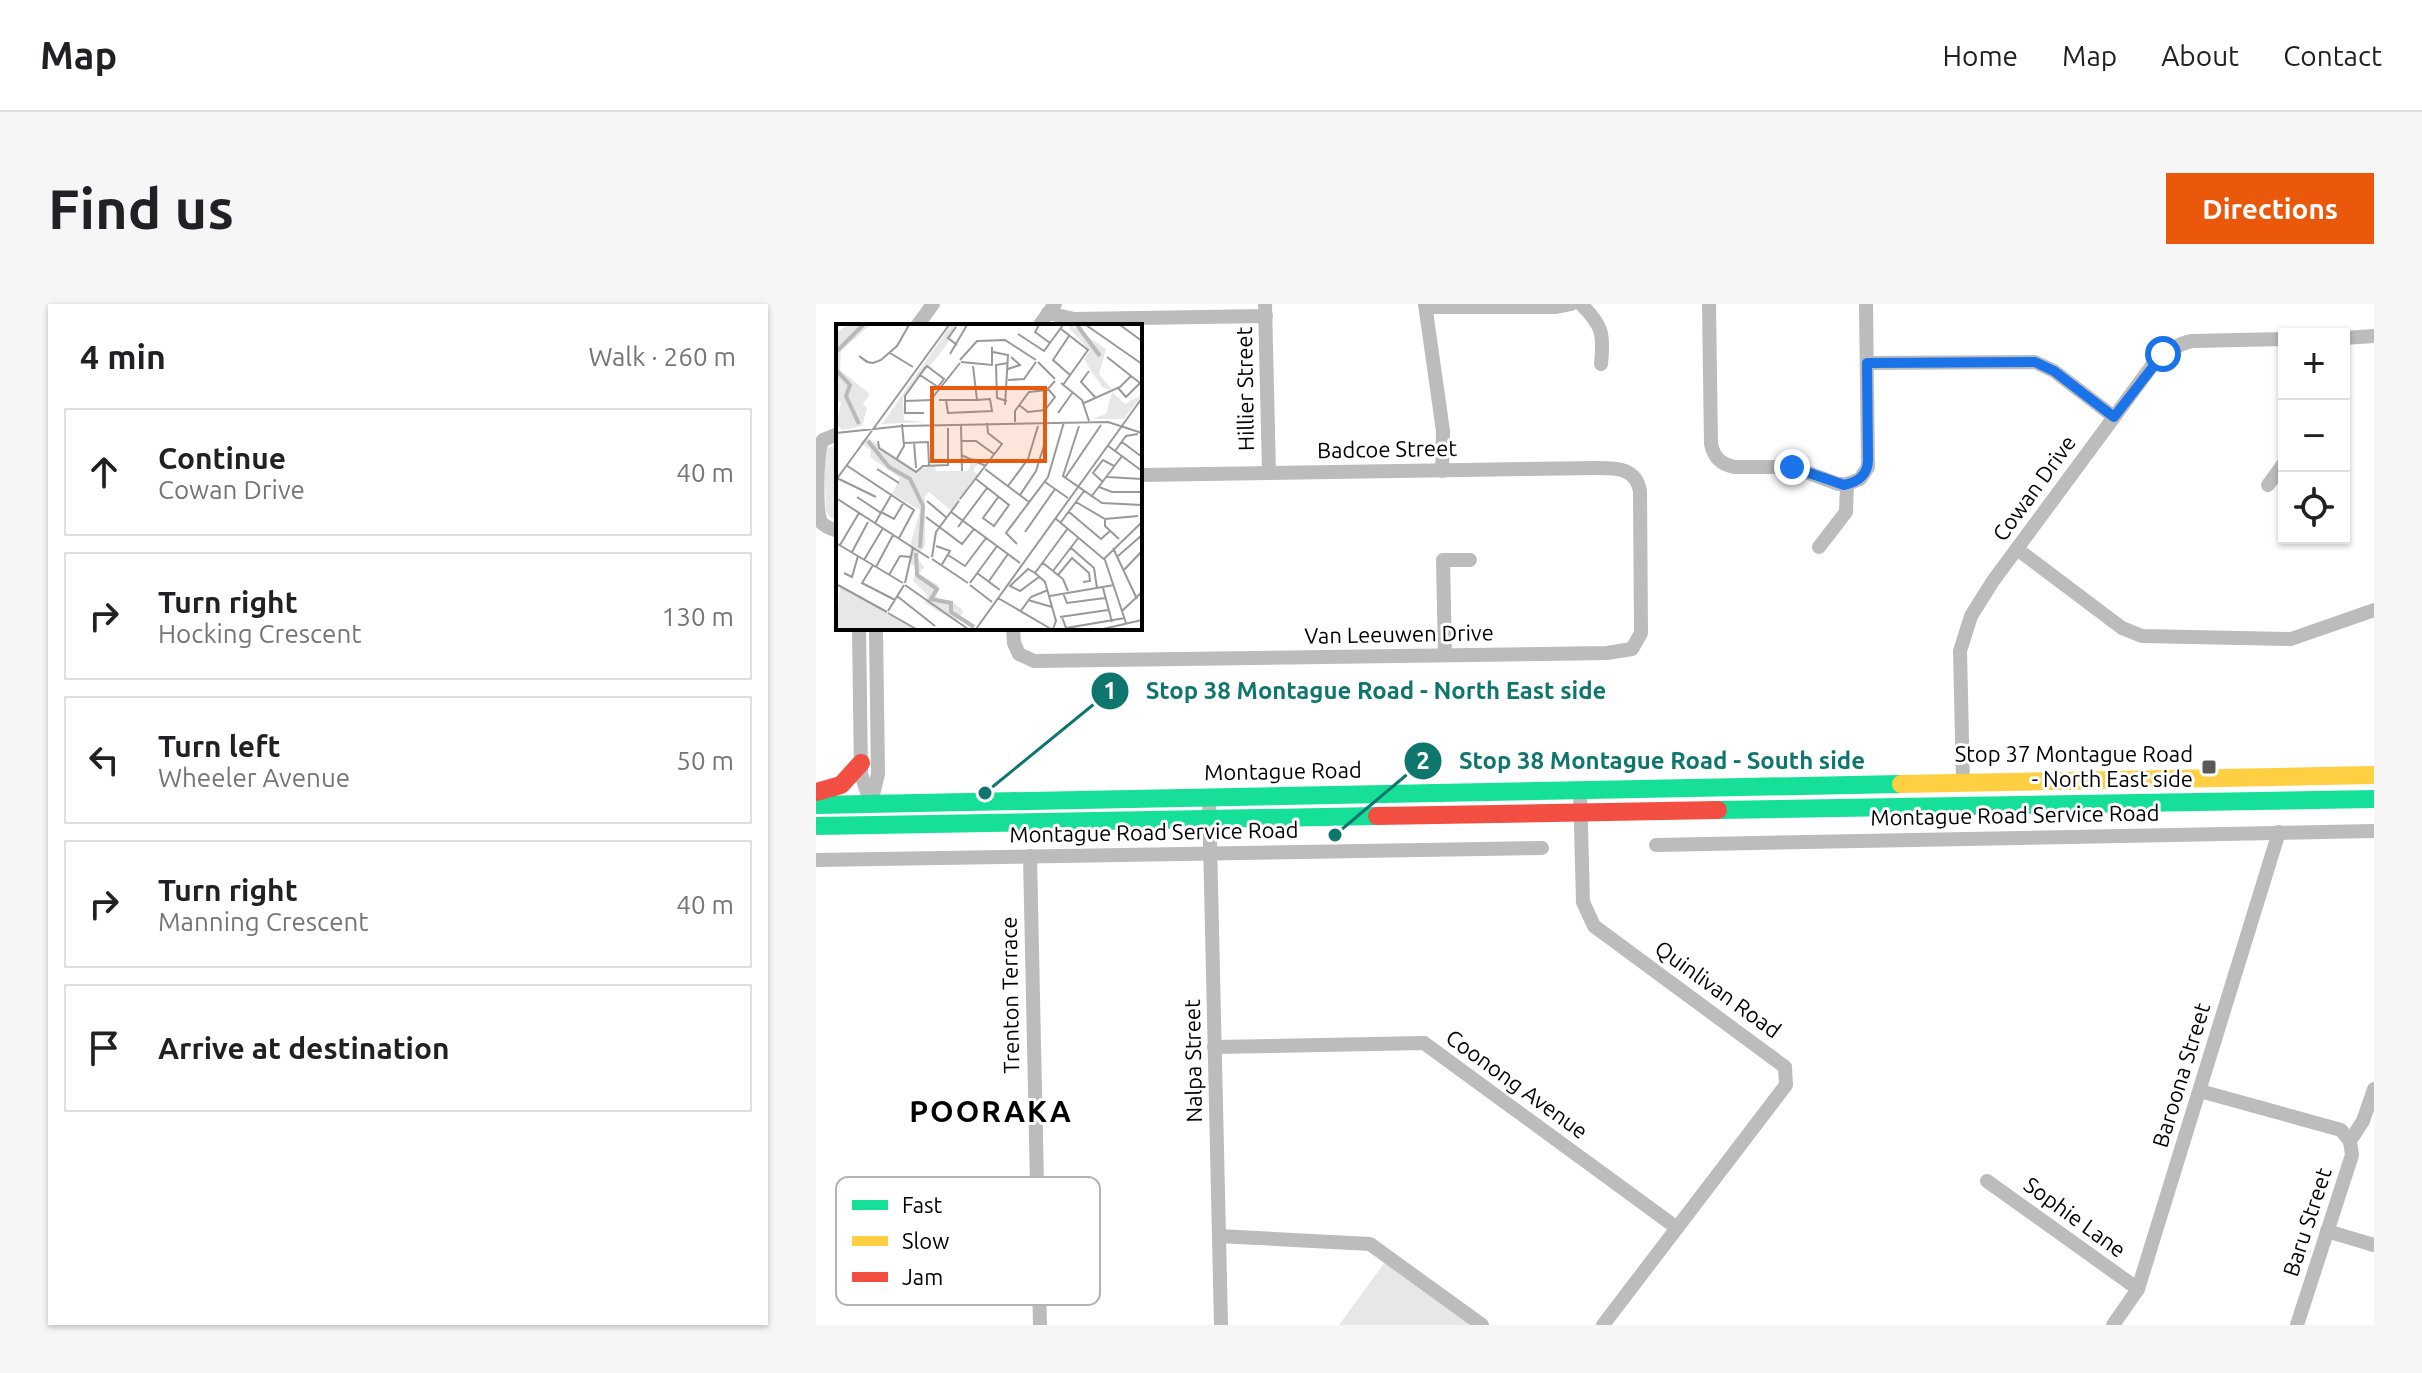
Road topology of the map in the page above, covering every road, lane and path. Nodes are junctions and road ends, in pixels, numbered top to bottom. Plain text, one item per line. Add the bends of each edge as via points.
1 (933, 304) edge
2 (1571, 304) edge
3 (1581, 304) edge
4 (1709, 304) edge
5 (1866, 304) edge
6 (1425, 306) edge
7 (1051, 308) edge
8 (1265, 310) edge
9 (918, 324) edge
10 (2374, 336) edge
11 (2350, 338) edge
12 (2278, 339) edge
13 (1867, 363) junction
14 (1601, 364) dead end
15 (2114, 417) junction
16 (835, 432) edge
17 (1442, 471) junction
18 (2278, 471) edge
19 (1269, 473) junction
20 (1142, 475) edge
21 (1633, 476) joint
22 (816, 480) edge
23 (1847, 484) junction
24 (2268, 485) dead end
25 (836, 530) edge
26 (1819, 547) dead end
27 (2017, 549) junction
28 (1470, 560) dead end
29 (2374, 610) edge
30 (859, 630) edge
31 (876, 630) edge
32 (1013, 630) edge
33 (1445, 655) junction
34 (861, 763) junction
35 (2374, 775) edge
36 (1963, 782) junction
37 (1580, 789) junction
38 (816, 792) edge
39 (1209, 797) junction
40 (2374, 799) edge
41 (871, 804) junction
42 (816, 805) edge
43 (1963, 806) junction
44 (1582, 812) junction
45 (1210, 819) junction
46 (816, 826) edge
47 (872, 826) junction
48 (2374, 831) edge
49 (2279, 832) junction
50 (1656, 845) dead end
51 (1542, 848) dead end
52 (1211, 853) junction
53 (1030, 856) junction
54 (816, 860) edge
55 (1214, 1047) junction
56 (2374, 1089) edge
57 (2200, 1091) junction
58 (2350, 1141) junction
59 (1036, 1177) edge
60 (1987, 1181) dead end
61 (1677, 1228) junction
62 (2327, 1231) junction
63 (1219, 1236) junction
64 (2374, 1245) edge
65 (2138, 1289) junction
66 (1039, 1305) edge
67 (1040, 1325) edge
68 (1221, 1325) edge
69 (1482, 1325) edge
70 (1603, 1325) edge
71 (2113, 1325) edge
72 (2297, 1325) edge

1 - 9 street
2 - 6 street
3 - 14 street via 1601,327
4 - 23 street via 1711,444 1717,459 1734,467 1792,467
5 - 13 street
6 - 17 street via 1443,431
7 - 8 street via 1074,319
8 - 19 street, Hillier Street
10 - 11 street
12 - 15 street, Cowan Drive via 2182,343 2154,363
13 - 15 street via 2035,362
13 - 23 street via 1868,467 1860,479
15 - 27 street, Cowan Drive
16 - 22 street via 819,446
17 - 19 street, Badcoe Street
17 - 21 street, Badcoe Street via 1619,468
18 - 24 street
19 - 20 street, Badcoe Street
21 - 33 street, Van Leeuwen Drive via 1640,491 1641,633 1632,649
22 - 25 street via 820,520
23 - 26 street via 1846,512
27 - 29 street via 2122,628 2142,636 2291,639
27 - 36 street, Cowan Drive via 1971,616 1962,640
28 - 33 street via 1443,560
30 - 34 street
31 - 41 street via 878,774
32 - 33 street, Van Leeuwen Drive via 1019,654 1034,661
34 - 38 main road via 841,785
34 - 41 street
35 - 36 main road, Montague Road
36 - 37 main road, Montague Road
36 - 43 main road
37 - 39 main road, Montague Road
37 - 44 street, Quinlivan Road
39 - 41 main road, Montague Road
39 - 45 street, Nalpa Street
40 - 43 main road
41 - 42 main road, Montague Road
41 - 47 main road
43 - 44 main road
44 - 45 main road
44 - 61 street, Quinlivan Road via 1583,902 1594,926 1785,1067 1786,1085
45 - 47 main road
45 - 52 street, Nalpa Street
46 - 47 main road
48 - 49 street, Montague Road Service Road
49 - 50 street, Montague Road Service Road
49 - 57 street, Baroona Street
51 - 52 street, Montague Road Service Road
52 - 53 street, Montague Road Service Road
52 - 55 street, Nalpa Street
53 - 54 street, Montague Road Service Road
53 - 59 street, Trenton Terrace
55 - 61 street, Coonong Avenue via 1424,1043
55 - 63 street, Nalpa Street
56 - 58 street, Baru Street
57 - 58 street via 2341,1130
57 - 65 street, Baroona Street
58 - 62 street, Baru Street via 2352,1155
60 - 65 street, Sophie Lane
61 - 70 street, Quinlivan Road
62 - 64 street
62 - 72 street, Baru Street
63 - 68 street, Nalpa Street
63 - 69 street via 1370,1244
65 - 71 street, Baroona Street
66 - 67 street, Trenton Terrace

